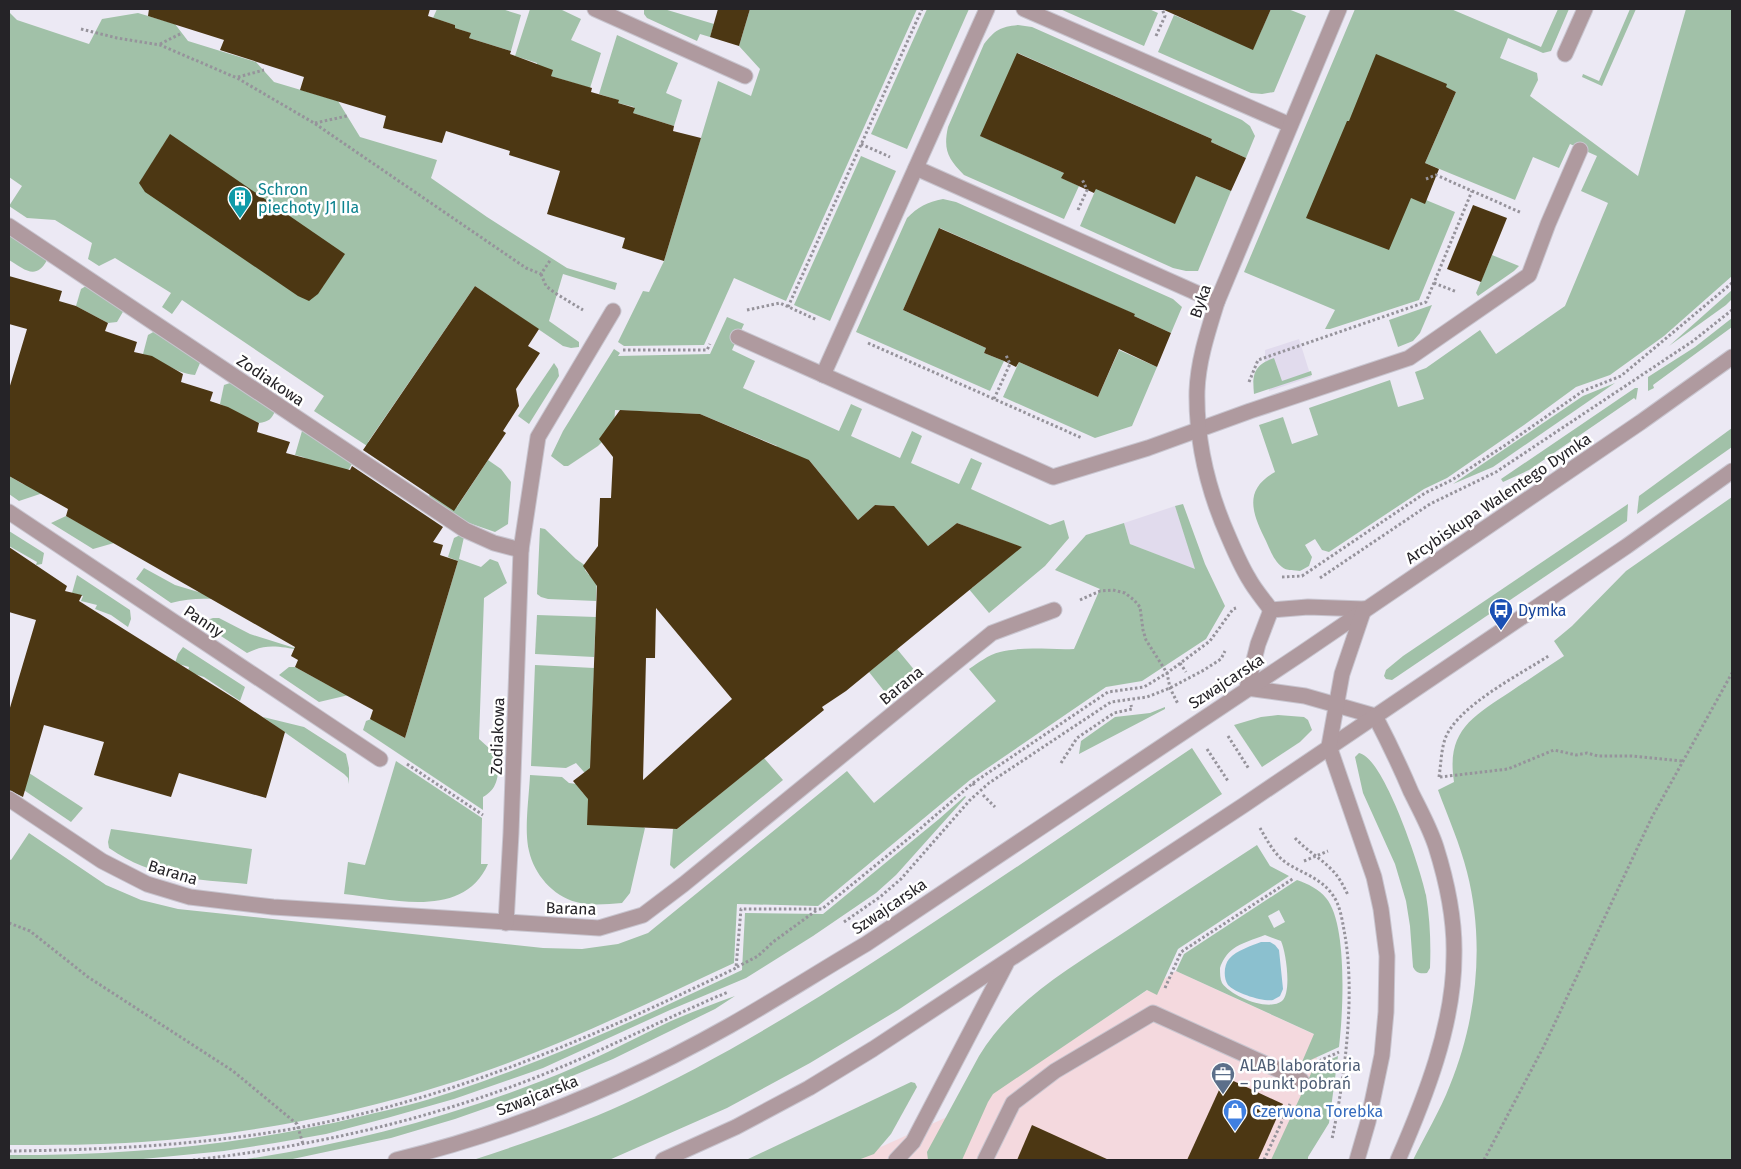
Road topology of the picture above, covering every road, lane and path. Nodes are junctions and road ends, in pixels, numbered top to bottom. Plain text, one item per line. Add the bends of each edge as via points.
1 (595, 9) edge
2 (922, 9) edge
3 (987, 9) edge
4 (1024, 9) edge
5 (1339, 9) edge
6 (1584, 9) edge
7 (80, 29) dead end
8 (182, 33) dead end
9 (160, 45) junction
10 (1565, 54) dead end
11 (264, 70) dead end
12 (745, 76) dead end
13 (238, 78) junction
14 (347, 116) dead end
15 (314, 123) junction
16 (1290, 125) junction
17 (861, 144) junction
18 (1580, 150) dead end
19 (894, 158) dead end
20 (916, 168) junction
21 (1426, 179) dead end
22 (1472, 191) junction
23 (1526, 215) dead end
24 (9, 226) edge
25 (551, 259) dead end
26 (542, 274) junction
27 (1434, 283) junction
28 (1732, 283) edge
29 (1459, 293) dead end
30 (1217, 302) junction
31 (788, 307) junction
32 (1732, 310) edge
33 (742, 311) dead end
34 (610, 317) joint
35 (842, 332) junction
36 (738, 337) dead end
37 (711, 341) dead end
38 (621, 350) dead end
39 (1006, 355) dead end
40 (1732, 357) edge
41 (823, 375) junction
42 (1247, 387) dead end
43 (994, 399) junction
44 (1198, 430) junction
45 (1086, 440) dead end
46 (1732, 471) edge
47 (9, 512) edge
48 (521, 550) junction
49 (1278, 581) dead end
50 (1315, 582) dead end
51 (1238, 607) dead end
52 (1364, 609) junction
53 (1054, 610) joint
54 (1271, 610) junction
55 (1227, 648) dead end
56 (1550, 655) dead end
57 (1180, 663) junction
58 (1186, 672) dead end
59 (1167, 673) junction
60 (1732, 673) edge
61 (1170, 688) junction
62 (1247, 688) junction
63 (1130, 689) junction
64 (1130, 695) dead end
65 (1131, 705) dead end
66 (1337, 705) junction
67 (1179, 706) dead end
68 (1376, 716) junction
69 (1224, 730) dead end
70 (1202, 742) dead end
71 (1329, 746) junction
72 (380, 759) joint
73 (1683, 761) junction
74 (1061, 763) dead end
75 (1252, 773) dead end
76 (1440, 777) junction
77 (1435, 780) dead end
78 (973, 783) junction
79 (976, 787) dead end
80 (1232, 787) dead end
81 (983, 795) dead end
82 (9, 799) edge
83 (994, 807) dead end
84 (511, 833) junction
85 (1295, 838) dead end
86 (1268, 840) dead end
87 (1328, 852) dead end
88 (1316, 856) junction
89 (1304, 861) dead end
90 (1294, 878) dead end
91 (1350, 903) dead end
92 (817, 910) junction
93 (506, 922) junction
94 (9, 923) edge
95 (841, 924) dead end
96 (1007, 962) junction
97 (736, 968) junction
98 (730, 991) dead end
99 (1153, 1013) junction
100 (1301, 1080) dead end
101 (298, 1128) junction
102 (1331, 1142) dead end
103 (303, 1144) junction
104 (9, 1151) edge
105 (193, 1160) edge
106 (396, 1160) edge
107 (663, 1160) edge
108 (896, 1160) edge
109 (985, 1160) edge
110 (1357, 1160) edge
111 (1398, 1160) edge
112 (1484, 1160) edge

1 - 12 street
2 - 17 path
3 - 20 street
4 - 16 street
5 - 16 street, Byka
6 - 10 street
7 - 9 path
8 - 9 path
9 - 13 path
11 - 13 path
13 - 15 path
14 - 15 path
15 - 26 path via 511,259
16 - 30 street, Byka
17 - 19 path
17 - 31 path
18 - 44 street via 1529,275 1409,358
20 - 30 street
20 - 35 street
21 - 22 path via 1436,175
22 - 23 path
22 - 27 path
24 - 48 street, Zodiakowa via 465,530
25 - 26 path
26 - 34 path via 546,286 555,294
27 - 29 path
27 - 42 path via 1426,302 1258,360
28 - 49 path via 1620,376 1583,391 1302,576
30 - 44 street, Byka via 1206,337 1197,390
31 - 33 path via 780,304
31 - 35 path
32 - 50 path via 1693,342 1496,472 1430,504
34 - 48 street, Zodiakowa via 538,437
35 - 41 street
35 - 43 path
36 - 41 street
37 - 38 path via 707,350
39 - 43 path via 1010,364
40 - 52 street, Arcybiskupa Walentego Dymka
41 - 44 street via 1053,477
43 - 45 path
44 - 54 street, Byka via 1204,467 1218,513 1249,579
46 - 68 street
47 - 72 street, Panny
48 - 84 street, Zodiakowa
51 - 57 path via 1233,609 1210,641
52 - 54 street via 1308,607
52 - 62 street, Szwajcarska
52 - 66 street via 1342,674
53 - 59 path via 1100,591 1113,590 1124,594 1140,607 1146,640
53 - 93 street, Barana via 992,633 642,915 600,928
54 - 62 street
55 - 61 path via 1221,659
56 - 76 path via 1471,706 1456,721 1441,754
57 - 58 path
57 - 59 path
59 - 61 path
59 - 63 path via 1144,687
60 - 73 path
61 - 67 path
61 - 95 path via 1147,697 1110,702 989,783 970,800 901,880
62 - 66 street via 1305,696
62 - 106 street, Szwajcarska via 866,944 730,1025 614,1084 550,1110
63 - 64 path
63 - 78 path via 1108,692
65 - 74 path via 1132,710 1114,713 1077,738
66 - 68 street
66 - 71 street
68 - 71 street
68 - 111 street via 1436,846 1452,917 1454,957 1450,1003 1441,1042
69 - 75 path
70 - 80 path
71 - 96 street
71 - 110 street via 1374,877 1382,909 1387,956 1382,1055
72 - 84 path via 398,758
73 - 76 path via 1554,750 1508,769
73 - 112 path via 1652,817 1544,1046
76 - 77 path
78 - 79 path
78 - 92 path
81 - 83 path
82 - 93 street, Barana via 102,861 147,884 190,897 273,907
84 - 93 street, Zodiakowa
85 - 88 path
86 - 102 path via 1287,864 1327,888 1342,919 1349,995 1345,1052
87 - 88 path
88 - 89 path
88 - 91 path via 1340,880
90 - 99 path via 1181,952
92 - 97 path via 758,956
92 - 97 path via 741,909
94 - 101 path via 30,931 88,977 233,1071
96 - 107 street via 809,1088 736,1127
96 - 108 street via 913,1142
97 - 101 path via 608,1028 486,1077 384,1108
98 - 103 path via 558,1068 483,1096 369,1130
99 - 100 street
99 - 109 street via 1055,1071 1013,1103
101 - 103 path
101 - 104 path via 223,1140 142,1147
103 - 105 path

